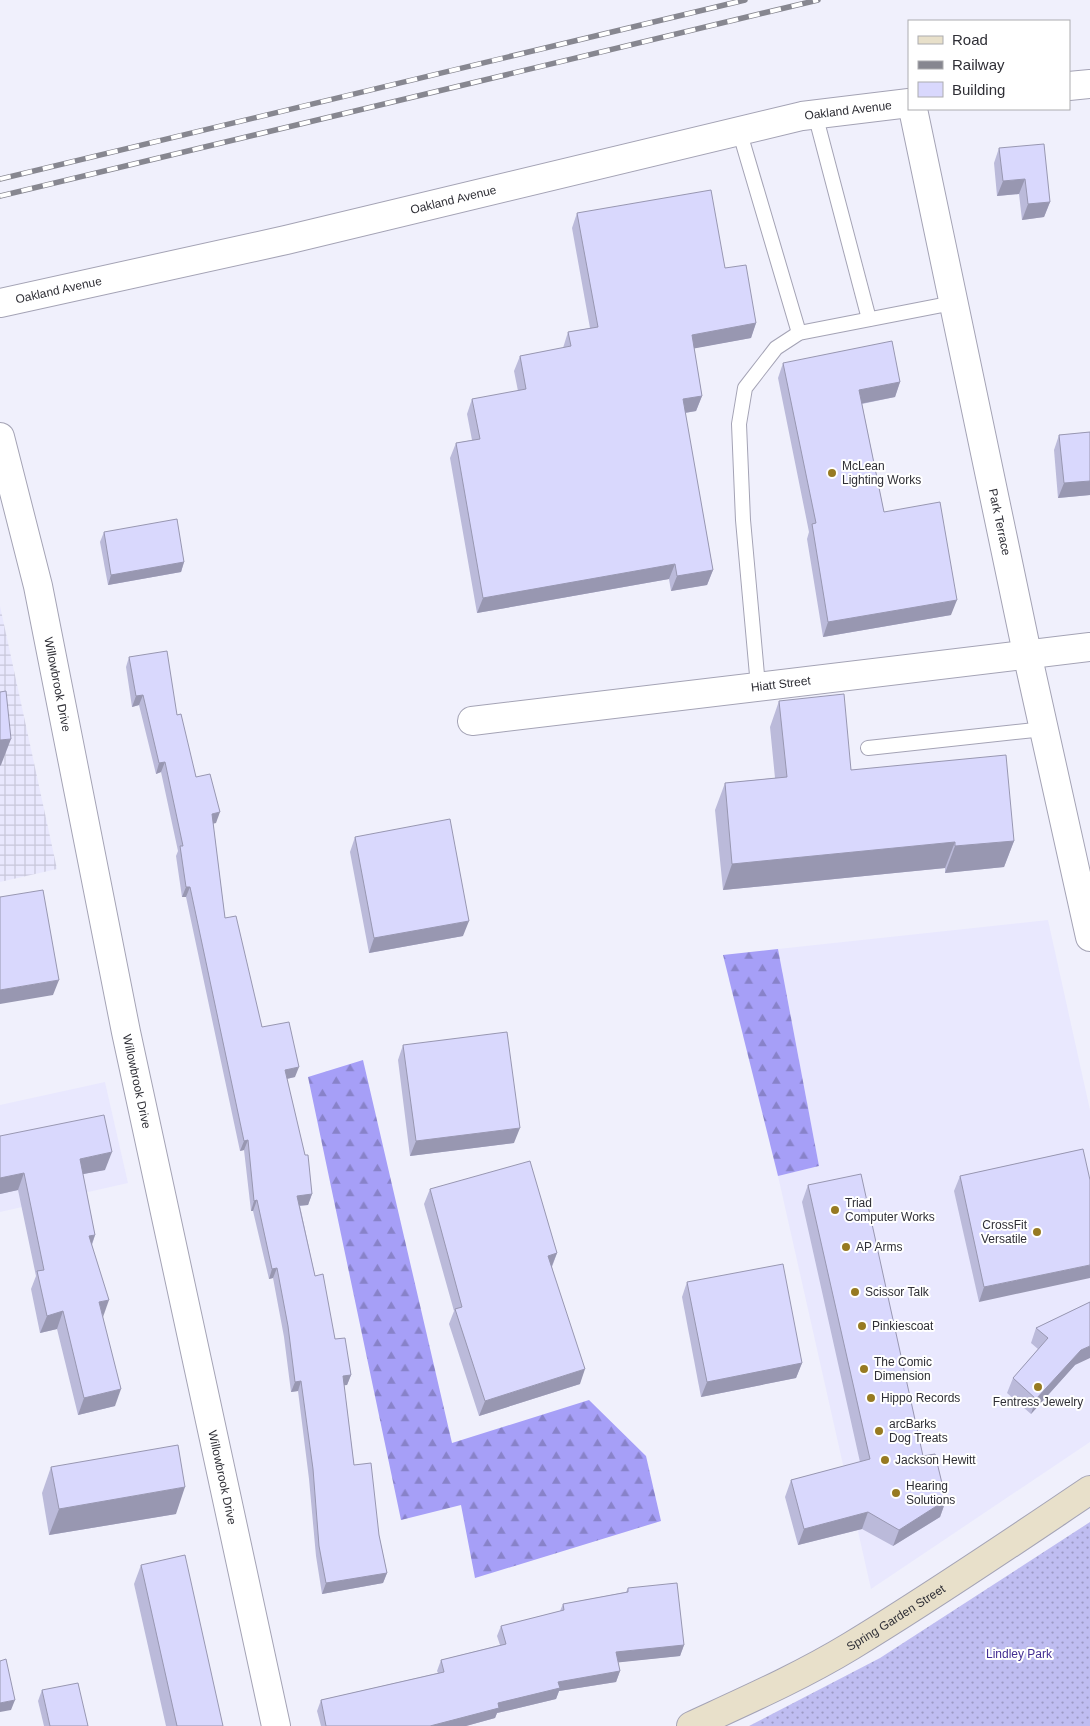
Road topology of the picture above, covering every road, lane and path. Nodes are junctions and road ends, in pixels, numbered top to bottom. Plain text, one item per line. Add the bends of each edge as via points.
1 (1090, 84) edge
2 (1070, 86) edge
3 (908, 103) edge
4 (913, 110) edge
5 (815, 114) junction
6 (738, 130) junction
7 (0, 303) edge
8 (953, 303) junction
9 (869, 319) junction
10 (799, 333) junction
11 (0, 437) edge
12 (1090, 647) edge
13 (1027, 653) junction
14 (758, 686) junction
15 (472, 721) dead end
16 (1044, 729) junction
17 (868, 748) dead end
18 (1081, 854) edge
19 (1087, 909) edge
20 (1090, 937) edge
21 (1090, 1490) edge
22 (276, 1726) edge
23 (691, 1726) edge

1 - 2 street
3 - 5 street, Oakland Avenue
4 - 8 street, Park Terrace
5 - 6 street, Oakland Avenue
5 - 9 lane
6 - 7 street, Oakland Avenue via 286,240
6 - 10 lane
8 - 9 lane
8 - 13 street, Park Terrace
9 - 10 lane
10 - 14 lane via 776,348 756,370 745,388 739,424 743,520
11 - 22 street, Willowbrook Drive via 38,586 126,1032
12 - 13 street, Hiatt Street
13 - 14 street, Hiatt Street
13 - 16 street, Park Terrace
14 - 15 street, Hiatt Street
16 - 17 lane
16 - 18 street, Park Terrace
18 - 19 street, Park Terrace
19 - 20 street, Park Terrace
21 - 23 main road, Spring Garden Street via 850,1647 751,1699

